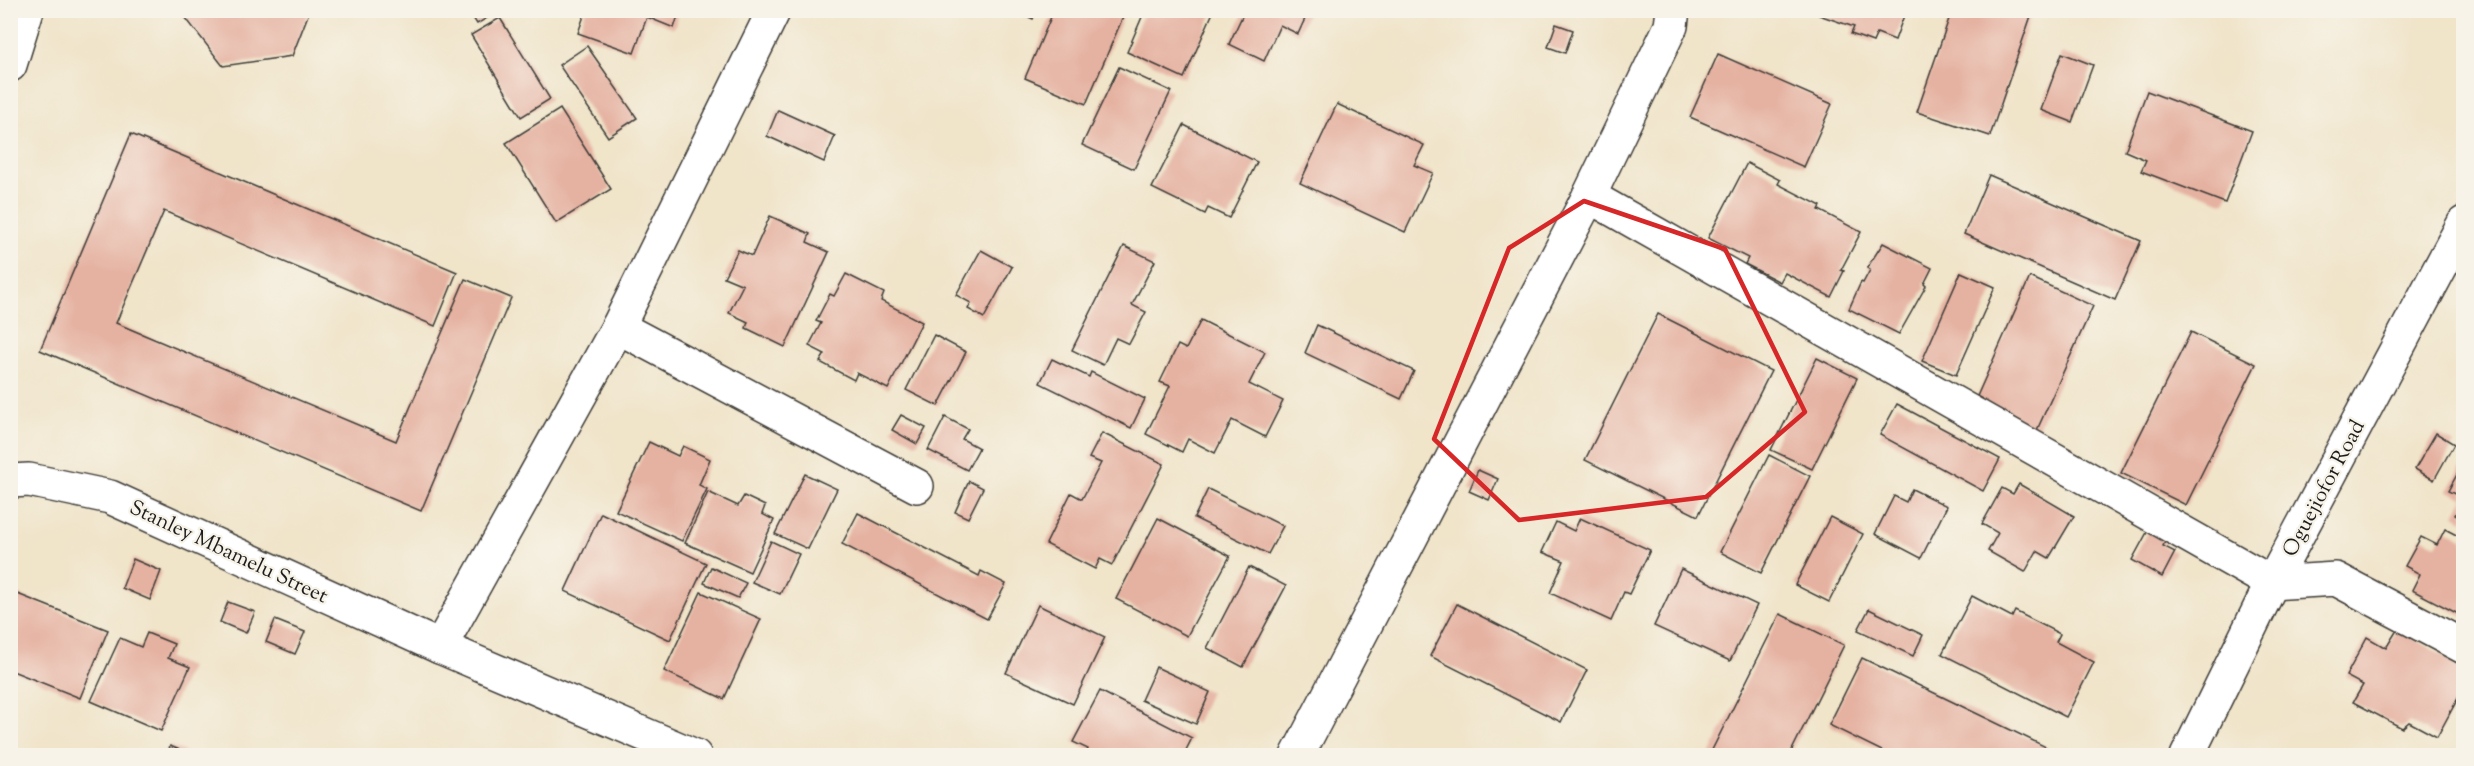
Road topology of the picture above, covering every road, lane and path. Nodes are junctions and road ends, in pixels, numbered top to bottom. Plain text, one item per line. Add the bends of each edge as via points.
1 (27, 10) edge
2 (774, 10) edge
3 (1673, 10) edge
4 (10, 65) edge
5 (1589, 196) junction
6 (2463, 223) edge
7 (618, 327) junction
8 (10, 481) edge
9 (917, 486) dead end
10 (2272, 583) junction
11 (440, 647) junction
12 (2463, 647) edge
13 (695, 756) edge
14 (1297, 756) edge
15 (2187, 756) edge

1 - 4 street
2 - 7 street
3 - 5 street via 1671,26
5 - 10 street
5 - 14 street
6 - 10 street, Oguejiofor Road
7 - 9 street
7 - 11 street
8 - 11 street, Stanley Mbamelu Street via 28,480 110,496
10 - 12 street via 2336,579
10 - 15 street, Oguejiofor Road
11 - 13 street, Stanley Mbamelu Street

